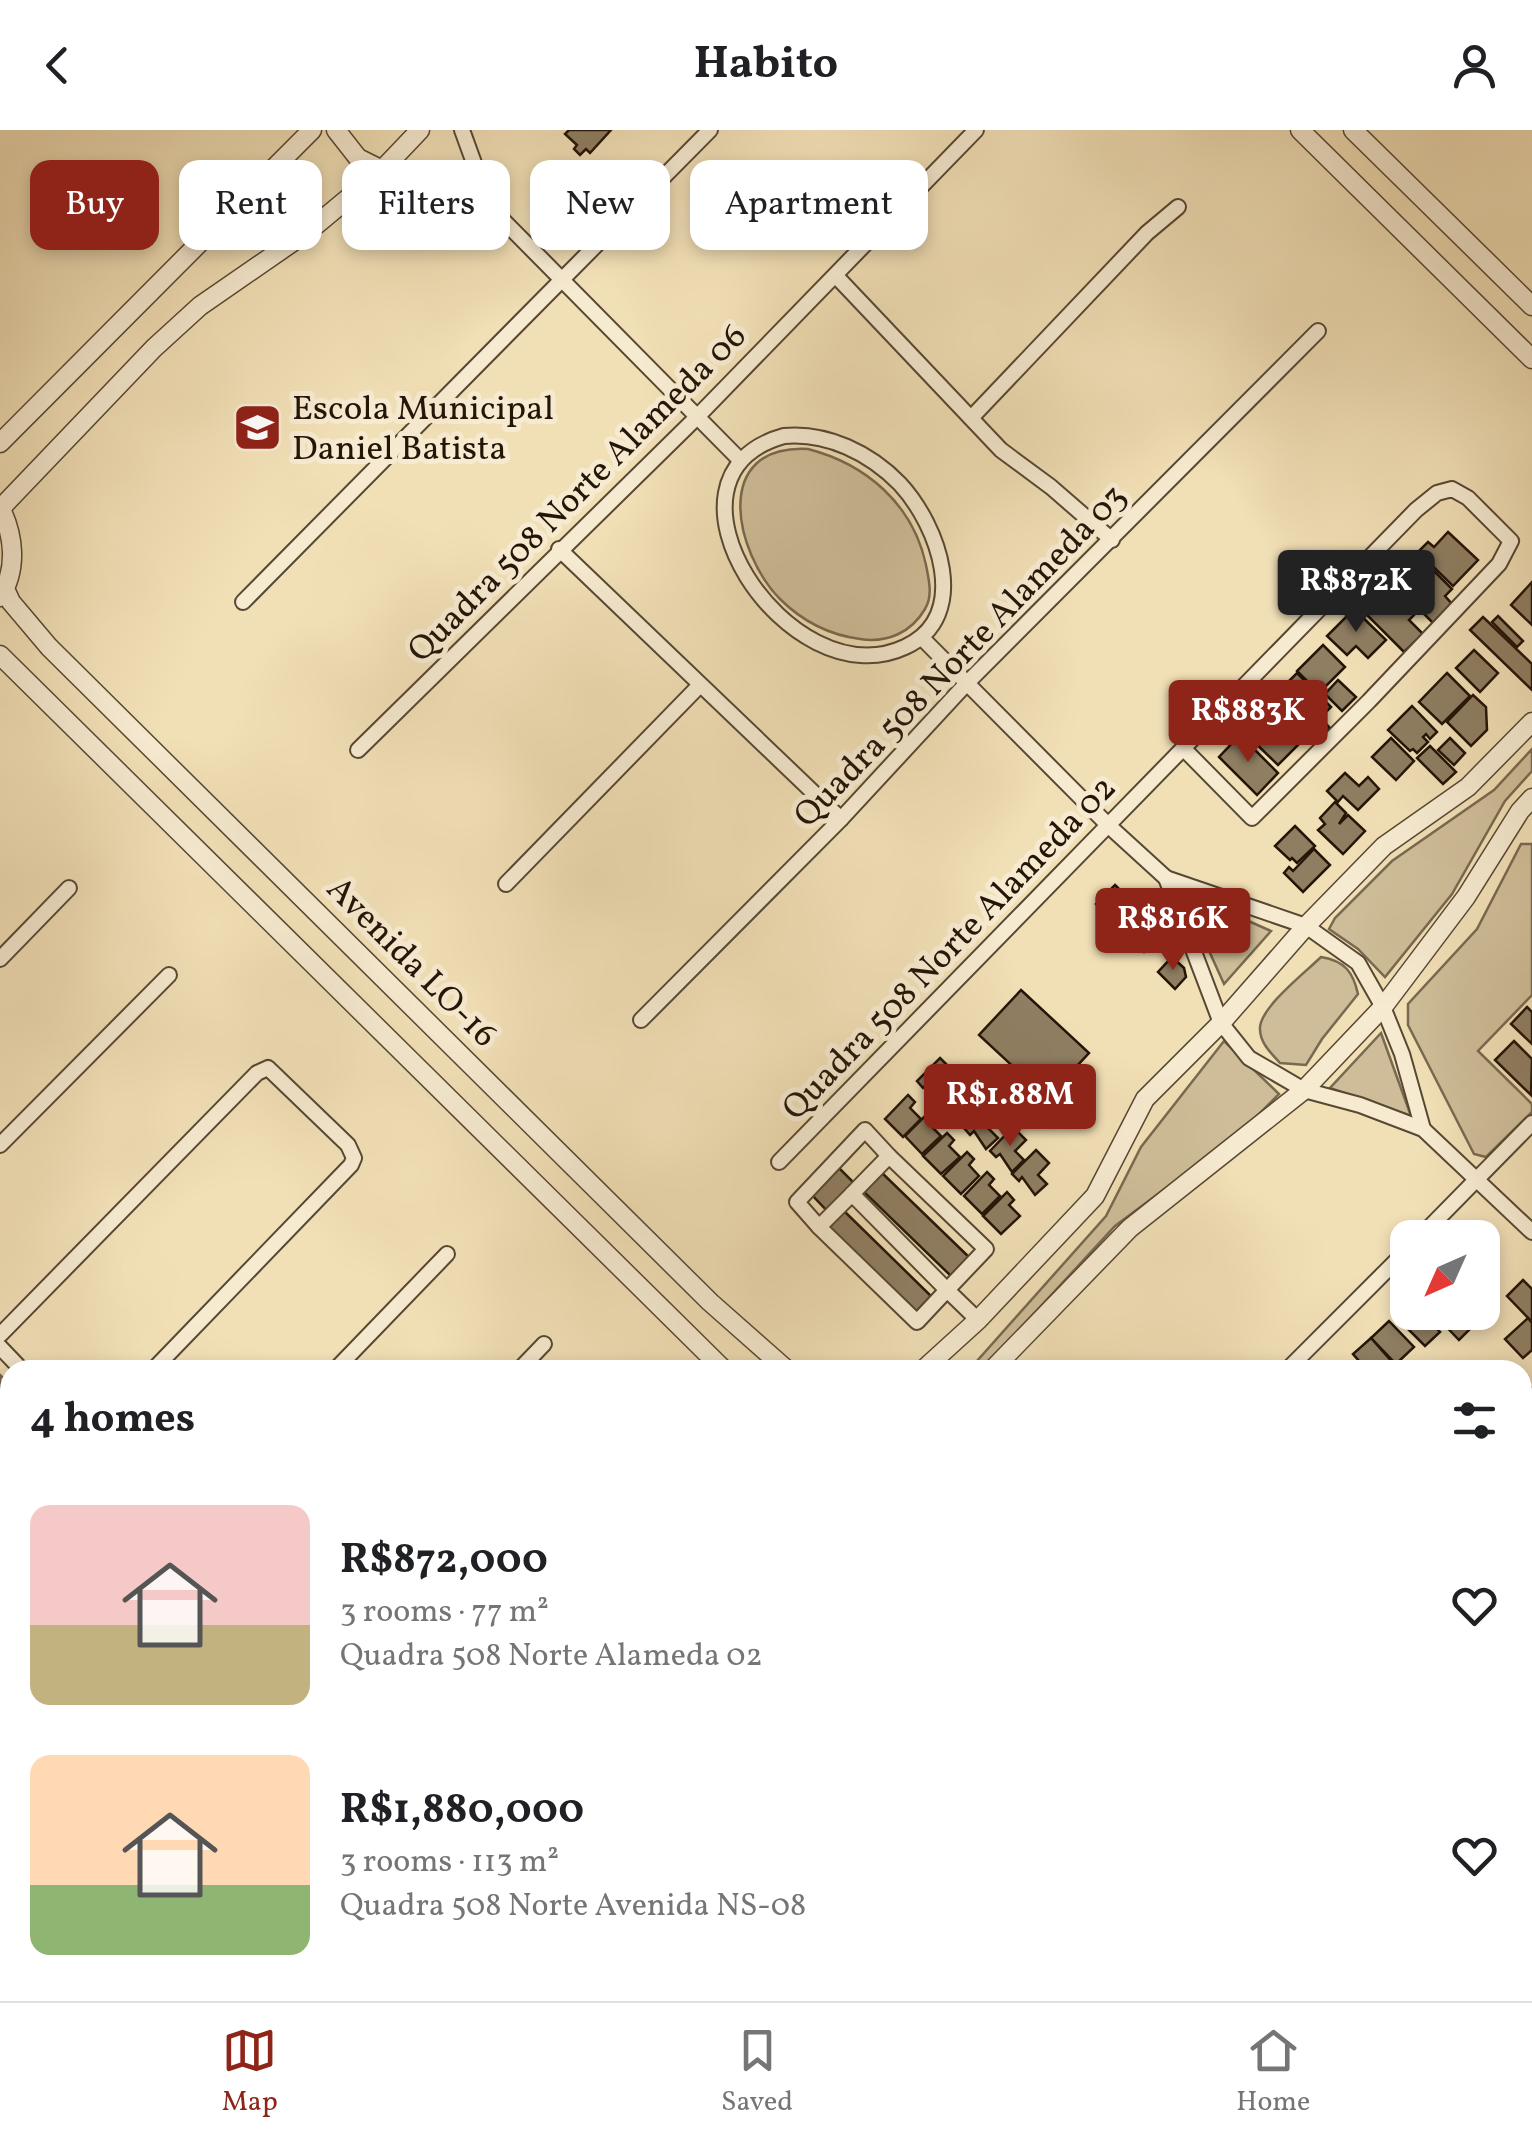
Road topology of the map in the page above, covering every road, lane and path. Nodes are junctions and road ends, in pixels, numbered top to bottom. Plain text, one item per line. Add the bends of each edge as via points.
1 (312, 130) edge
2 (336, 130) edge
3 (420, 130) edge
4 (462, 130) edge
5 (710, 130) edge
6 (976, 130) edge
7 (1300, 130) edge
8 (1354, 130) edge
9 (362, 160) edge
10 (392, 160) edge
11 (473, 160) edge
12 (342, 203) edge
13 (1178, 207) dead end
14 (510, 228) edge
15 (836, 276) junction
16 (562, 281) junction
17 (1532, 306) edge
18 (1318, 331) dead end
19 (1532, 358) edge
20 (972, 417) junction
21 (696, 418) junction
22 (0, 443) edge
23 (739, 459) junction
24 (0, 507) edge
25 (1112, 540) junction
26 (559, 549) junction
27 (3, 593) edge
28 (243, 602) dead end
29 (922, 638) junction
30 (0, 656) edge
31 (966, 684) junction
32 (700, 685) junction
33 (1532, 722) edge
34 (1182, 748) junction
35 (358, 750) dead end
36 (1532, 798) edge
37 (841, 819) junction
38 (1109, 826) junction
39 (1166, 878) junction
40 (506, 884) dead end
41 (70, 888) dead end
42 (1306, 926) junction
43 (0, 959) edge
44 (169, 975) dead end
45 (1383, 1007) junction
46 (641, 1020) dead end
47 (1221, 1022) junction
48 (1304, 1090) junction
49 (1532, 1123) edge
50 (1423, 1129) junction
51 (0, 1145) edge
52 (889, 1156) junction
53 (779, 1162) dead end
54 (1476, 1179) junction
55 (852, 1194) junction
56 (1436, 1220) edge
57 (819, 1226) junction
58 (1532, 1232) edge
59 (447, 1254) dead end
60 (1390, 1267) edge
61 (947, 1290) junction
62 (978, 1320) junction
63 (0, 1335) edge
64 (544, 1344) dead end
65 (163, 1360) edge
66 (346, 1360) edge
67 (529, 1360) edge
68 (714, 1360) edge
69 (775, 1360) edge
70 (934, 1360) edge
71 (1002, 1360) edge
72 (1298, 1360) edge

1 - 22 street
2 - 9 street
3 - 10 street
4 - 11 street
5 - 16 street
6 - 15 street, Quadra 508 Norte Alameda 06
7 - 19 street
8 - 17 street
12 - 24 street via 200,306
13 - 20 street
14 - 16 street
15 - 20 street
15 - 21 street, Quadra 508 Norte Alameda 06
16 - 21 street
16 - 28 street
18 - 25 street, Quadra 508 Norte Alameda 03
20 - 25 street
21 - 23 street
21 - 26 street, Quadra 508 Norte Alameda 06
23 - 29 street via 726,490 728,525 746,576 767,606 817,642 856,653 894,652
23 - 29 street via 772,439 810,436 850,448 899,484 924,518 943,578 944,602
24 - 27 street via 12,539
25 - 31 street, Quadra 508 Norte Alameda 03
26 - 32 street
26 - 35 street, Quadra 508 Norte Alameda 06
27 - 69 street, Avenida LO-16 via 49,647
29 - 31 street
30 - 68 street
31 - 37 street, Quadra 508 Norte Alameda 03
31 - 38 street
32 - 37 street
32 - 40 street
33 - 42 street via 1468,786 1384,846
34 - 34 street, Quadra 508 Norte Alameda 02 via 1416,510 1445,489 1460,492 1511,541 1499,564 1252,818
34 - 38 street, Quadra 508 Norte Alameda 02
36 - 45 street
37 - 46 street, Quadra 508 Norte Alameda 03
38 - 39 street
38 - 53 street, Quadra 508 Norte Alameda 02
39 - 42 street
39 - 47 street
41 - 43 street
42 - 45 street via 1358,962
42 - 47 street
44 - 51 street
45 - 48 street
45 - 50 street
47 - 48 street via 1249,1058
47 - 62 street via 1145,1099 1095,1196
48 - 50 street
48 - 71 street via 1130,1228
49 - 54 street
50 - 54 street
52 - 55 street
52 - 57 street via 865,1130 797,1202
52 - 61 street via 986,1249
54 - 56 street
54 - 58 street
55 - 57 street
55 - 61 street
57 - 61 street via 916,1322
59 - 66 street
60 - 72 street
61 - 62 street
62 - 70 street
63 - 65 street via 268,1068 354,1158
64 - 67 street

